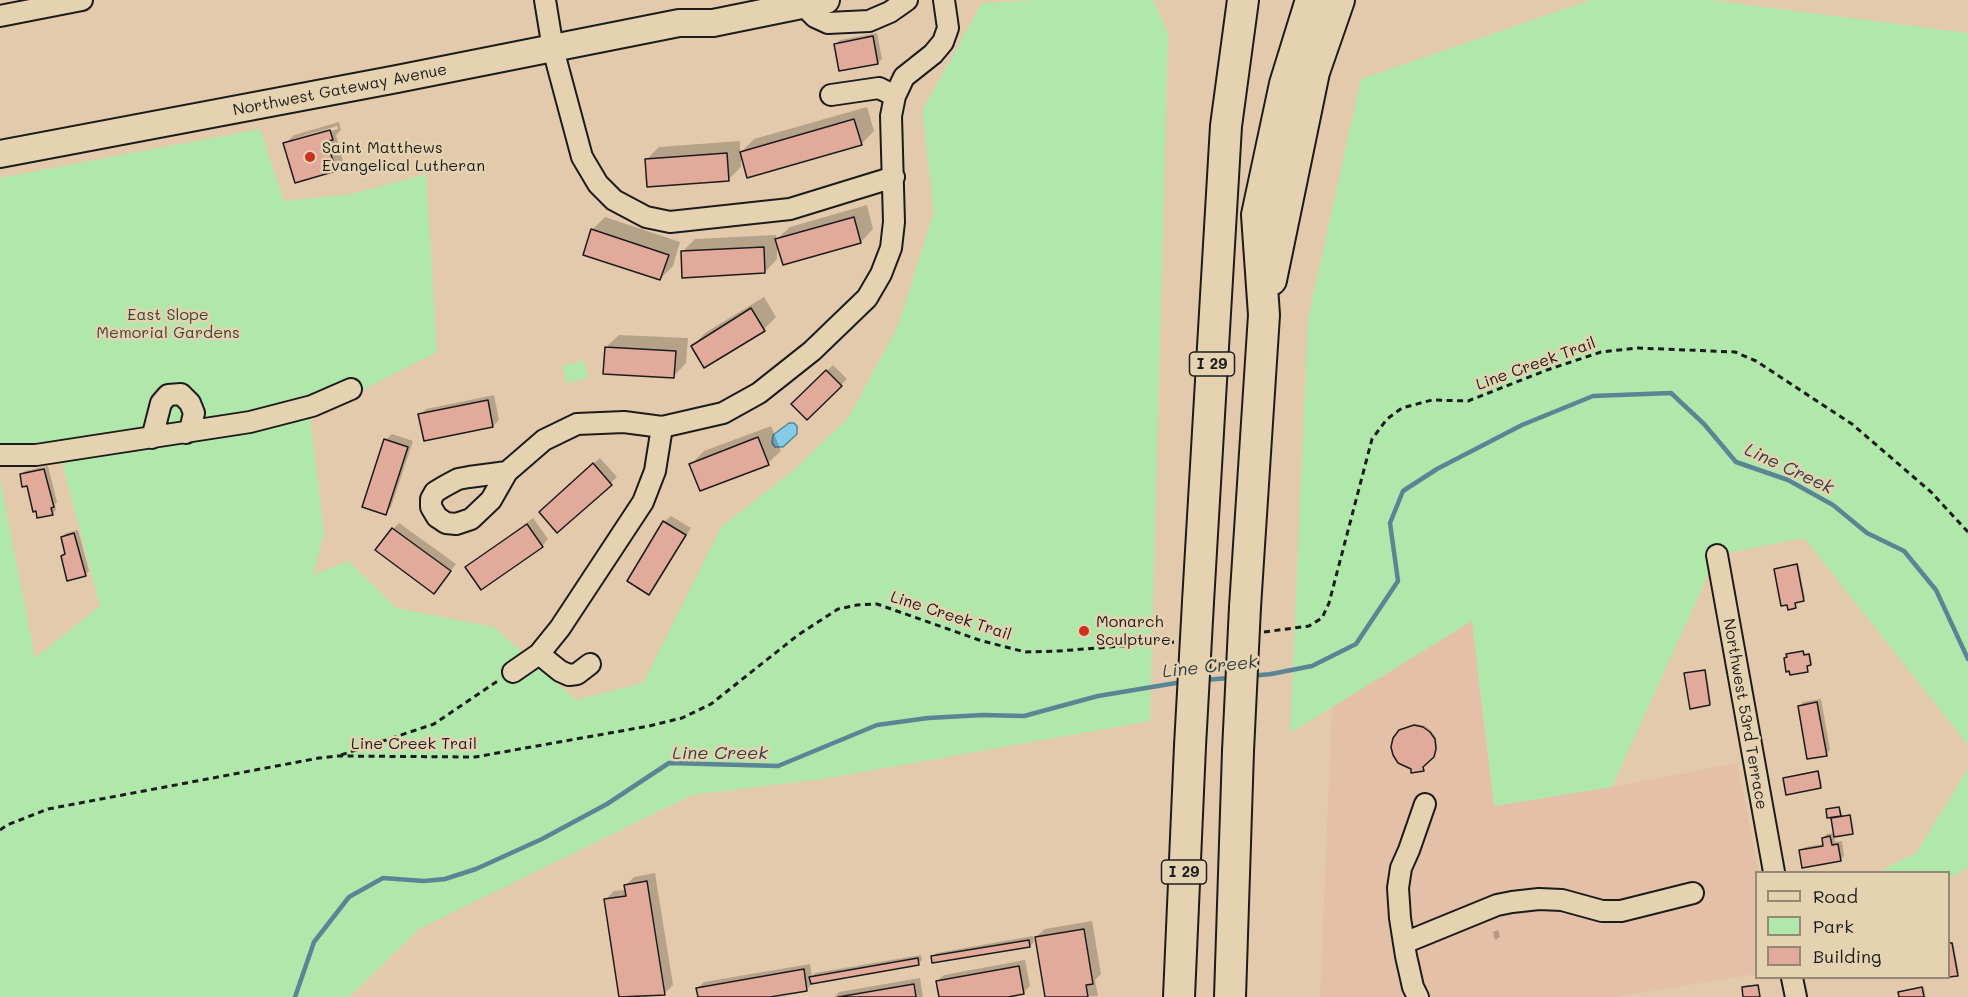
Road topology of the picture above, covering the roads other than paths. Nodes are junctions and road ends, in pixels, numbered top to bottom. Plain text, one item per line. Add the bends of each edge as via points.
1 (82, 0) edge
2 (545, 0) edge
3 (748, 0) edge
4 (906, 0) edge
5 (944, 0) edge
6 (1223, 0) edge
7 (1243, 0) edge
8 (1311, 0) edge
9 (1339, 0) edge
10 (814, 2) edge
11 (0, 16) edge
12 (679, 23) junction
13 (553, 49) junction
14 (831, 95) dead end
15 (895, 96) junction
16 (1226, 126) junction
17 (0, 154) edge
18 (894, 177) junction
19 (1264, 315) junction
20 (351, 388) dead end
21 (662, 427) junction
22 (186, 433) junction
23 (152, 438) junction
24 (1, 449) edge
25 (507, 472) dead end
26 (1718, 555) dead end
27 (539, 654) junction
28 (590, 664) dead end
29 (513, 672) road end
30 (1425, 804) dead end
31 (1774, 871) edge
32 (1693, 893) dead end
33 (1404, 943) junction
34 (1792, 979) edge
35 (1179, 997) edge
36 (1230, 997) edge
37 (1418, 997) edge
38 (1796, 997) edge

1 - 11 street
2 - 13 street
3 - 12 main road, Northwest Gateway Avenue via 712,8
4 - 10 street via 869,21 828,23 816,17
5 - 15 street via 948,28 943,42 904,77
6 - 16 highway
7 - 16 highway, I 29
8 - 19 highway via 1285,84 1257,215
9 - 19 highway via 1314,72
10 - 12 main road, Northwest Gateway Avenue via 713,23
12 - 13 main road, Northwest Gateway Avenue
13 - 17 main road, Northwest Gateway Avenue
13 - 18 street via 582,157 598,184 614,200 646,217 670,222 790,209
14 - 15 street via 879,88
15 - 18 street via 891,116
16 - 35 highway, I 29, bridge via 1197,603
18 - 21 street via 891,248 867,298 812,351 759,393 723,413
19 - 36 highway, bridge via 1251,620 1238,751
20 - 22 street via 299,411
21 - 25 street via 624,422 577,424 544,440
21 - 27 street via 655,471 643,502
22 - 23 street
22 - 23 street via 194,413 190,403 181,394 168,395 161,403
23 - 24 street via 36,455
26 - 31 street, Northwest 53rd Terrace
27 - 28 street via 569,675
27 - 29 street
30 - 33 street via 1401,868 1398,888
32 - 33 street via 1602,911 1562,900 1512,902
33 - 37 street
34 - 38 street

